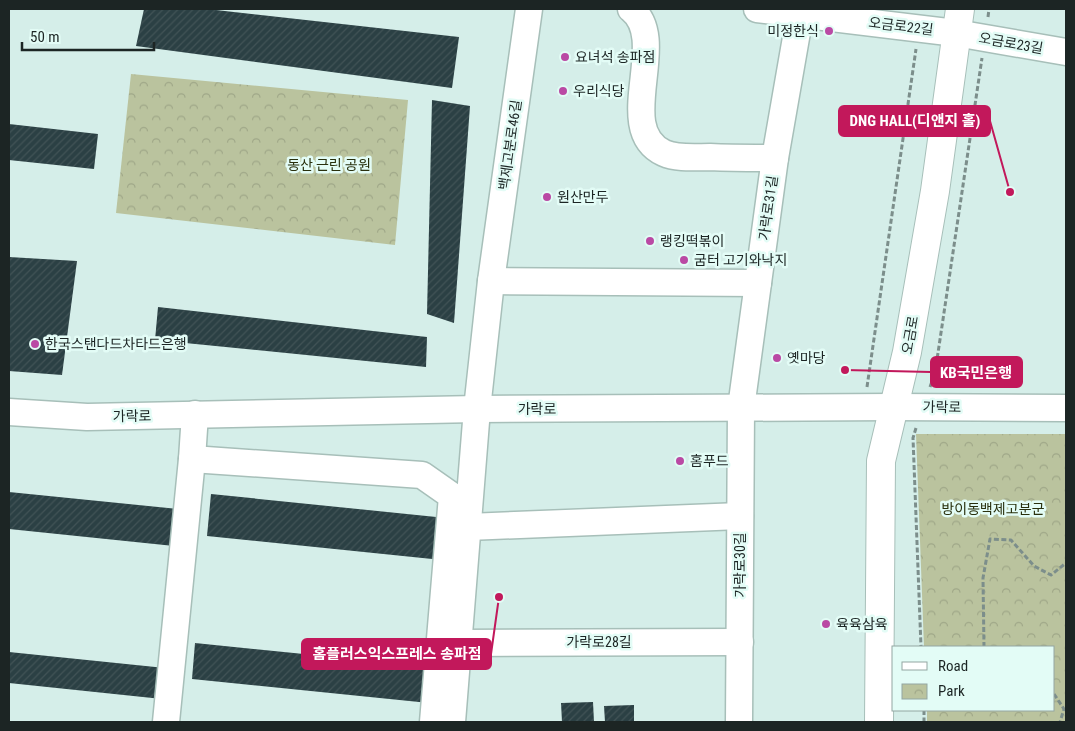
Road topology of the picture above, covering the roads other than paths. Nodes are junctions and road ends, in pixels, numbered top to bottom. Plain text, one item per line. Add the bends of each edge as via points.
1 (529, 9) edge
2 (632, 9) edge
3 (757, 9) edge
4 (801, 11) edge
5 (958, 21) edge
6 (1066, 52) edge
7 (775, 158) junction
8 (491, 281) junction
9 (758, 282) junction
10 (894, 407) junction
11 (740, 408) junction
12 (1066, 408) edge
13 (477, 409) junction
14 (9, 412) edge
15 (195, 414) junction
16 (192, 459) junction
17 (740, 516) junction
18 (468, 527) junction
19 (459, 642) junction
20 (740, 642) junction
21 (166, 722) edge
22 (433, 722) edge
23 (452, 722) edge
24 (739, 722) edge
25 (879, 722) edge

1 - 8 street, 백제고분로46길
2 - 7 street via 645,28 642,113 643,127 650,142 664,153 686,157
3 - 4 street, 오금로22길
4 - 5 street, 오금로22길
4 - 7 street, 가락로31길
5 - 6 street, 오금로23길 via 985,38
5 - 10 main road, 오금로 via 935,190 908,352
7 - 9 street, 가락로31길
8 - 9 street
8 - 13 street, 백제고분로46길
9 - 11 street, 가락로31길
10 - 11 street, 가락로
10 - 12 street, 가락로
10 - 25 main road, 오금로 via 881,461
11 - 13 street, 가락로
11 - 17 street, 가락로30길
13 - 15 street, 가락로
13 - 18 street
14 - 15 street, 가락로 via 87,417
15 - 16 street
16 - 21 street
16 - 22 street via 422,475 452,496
17 - 18 street
17 - 20 street, 가락로30길
18 - 19 street
19 - 20 street, 가락로28길
19 - 23 street
20 - 24 street, 가락로30길

